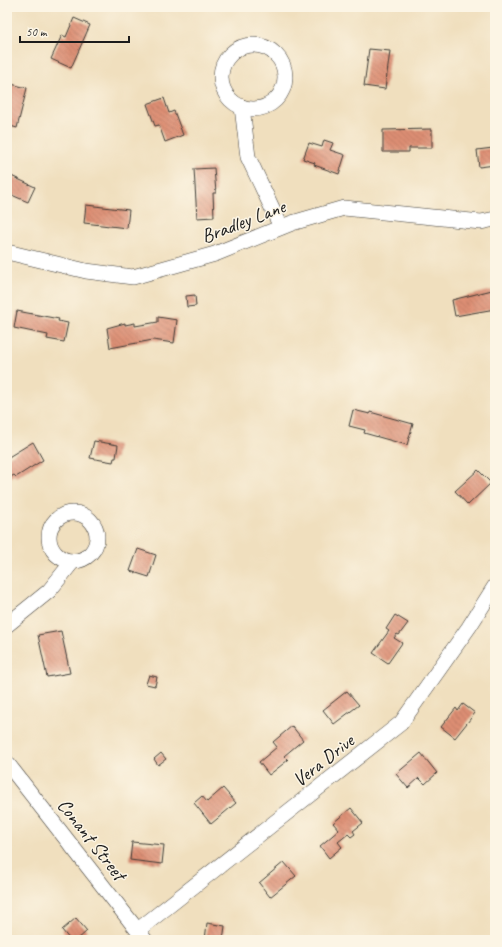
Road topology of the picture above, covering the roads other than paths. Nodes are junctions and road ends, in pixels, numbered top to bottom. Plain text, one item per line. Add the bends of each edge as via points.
1 (242, 107) junction
2 (495, 219) edge
3 (281, 227) junction
4 (7, 252) edge
5 (73, 561) dead end
6 (495, 586) edge
7 (7, 625) edge
8 (7, 763) edge
9 (142, 935) edge

1 - 1 street via 226,94 221,75 224,65 233,53 247,46 258,45 268,49 279,59 285,74 284,84 280,94 263,107
1 - 3 street via 248,157
2 - 3 street, Bradley Lane via 481,222 344,208
3 - 4 street, Bradley Lane via 215,254 133,277 86,271
5 - 7 street via 49,591
6 - 9 street, Vera Drive via 401,723
8 - 9 street, Conant Street

